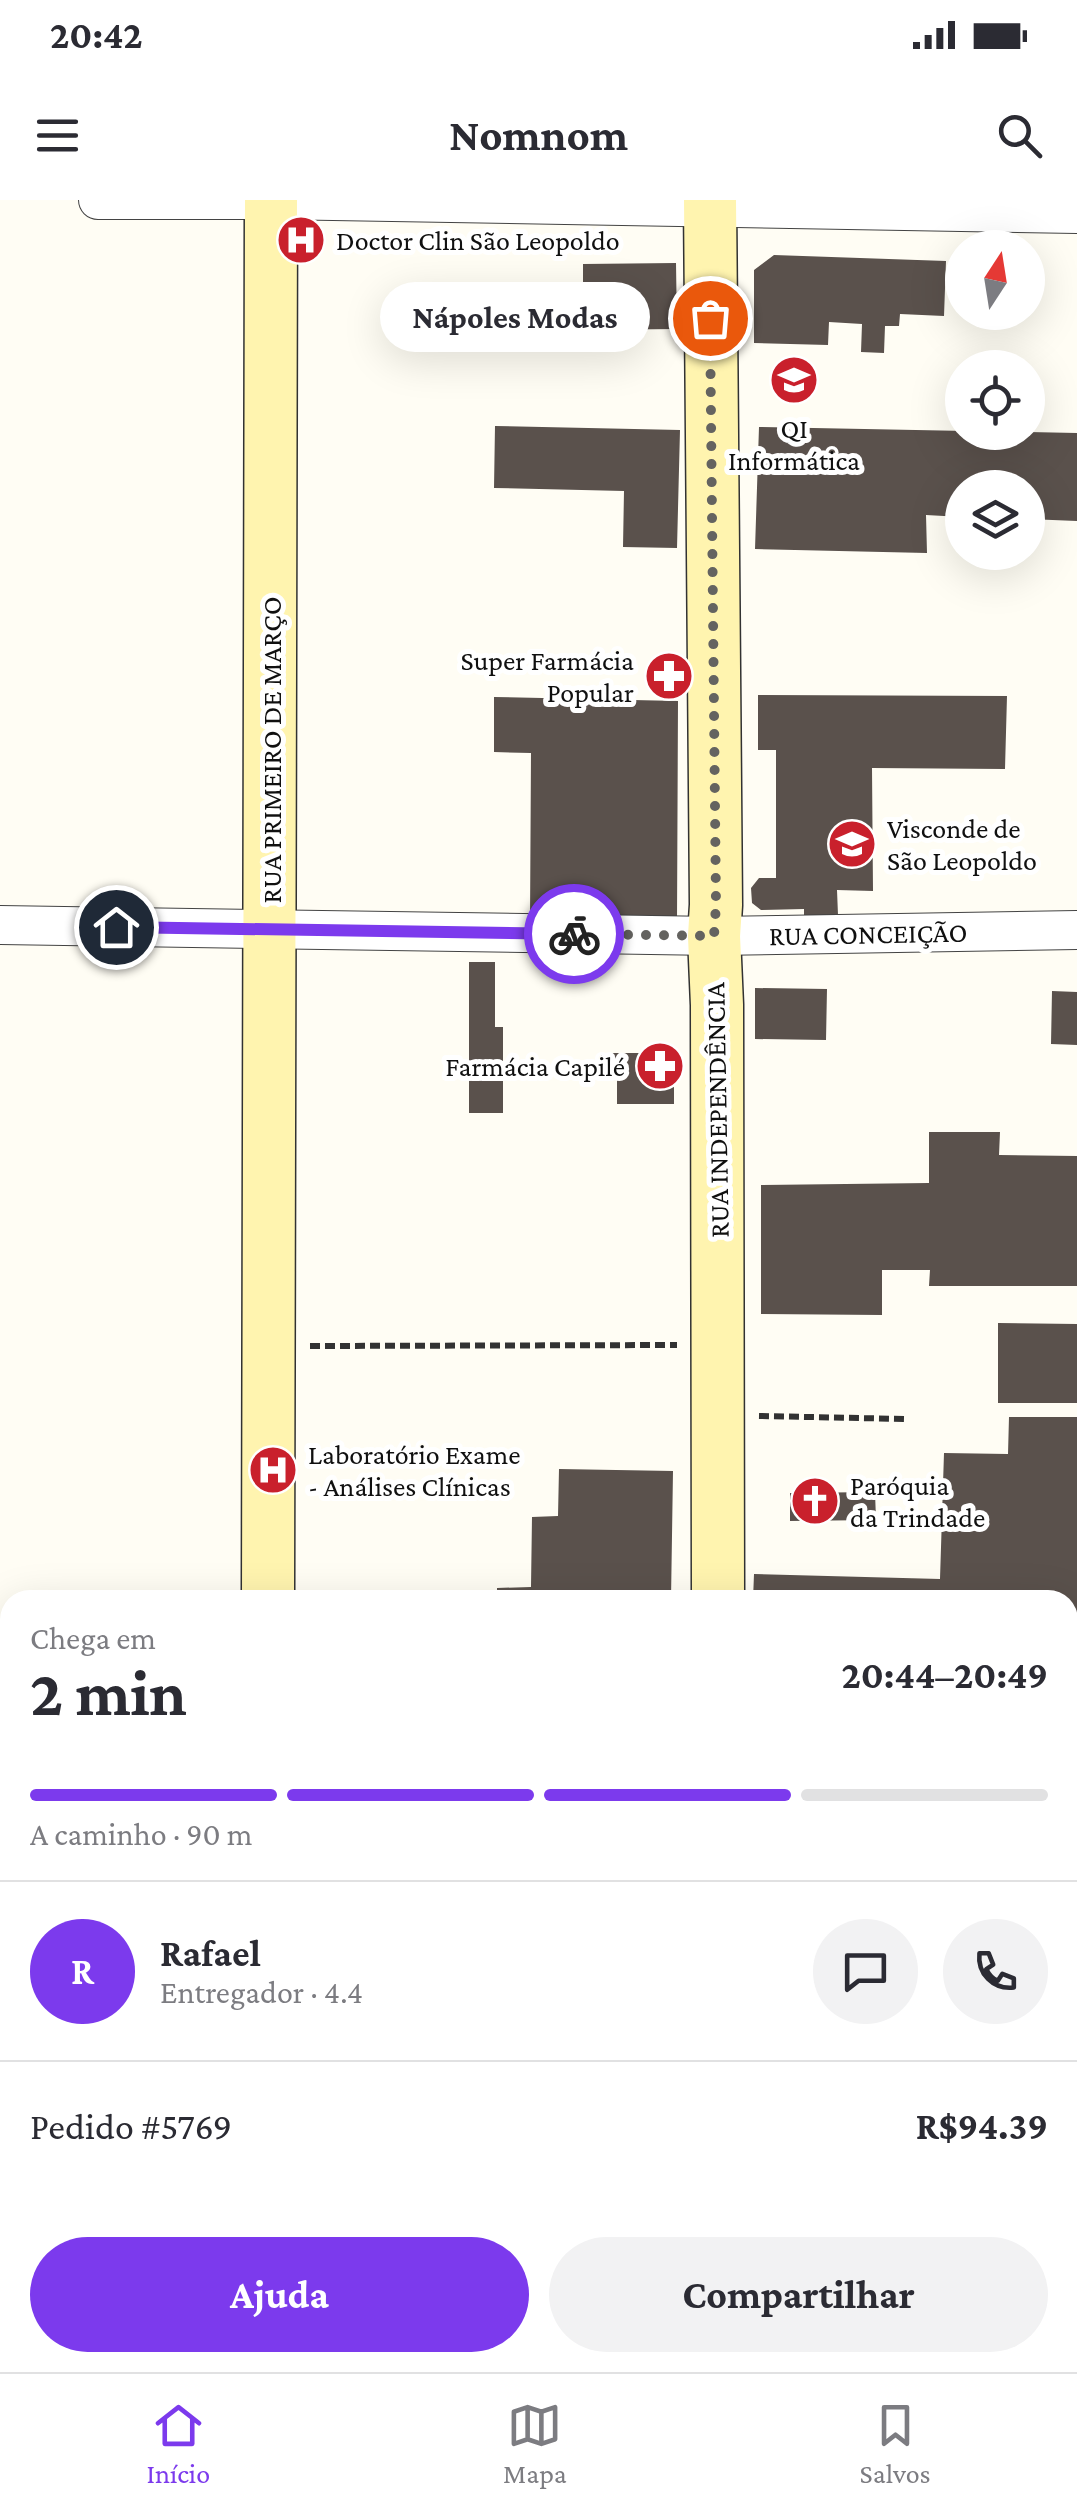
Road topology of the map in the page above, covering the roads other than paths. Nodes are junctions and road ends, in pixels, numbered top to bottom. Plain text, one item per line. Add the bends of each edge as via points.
1 (98, 200) edge
2 (272, 200) edge
3 (710, 203) edge
4 (1077, 214) edge
5 (0, 925) edge
6 (271, 930) junction
7 (1077, 930) edge
8 (714, 936) junction
9 (268, 1590) edge
10 (718, 1590) edge

1 - 2 street
2 - 3 street
2 - 6 street, RUA PRIMEIRO DE MARÇO
3 - 4 street
3 - 8 street, RUA INDEPENDÊNCIA
5 - 6 street, RUA CONCEIÇÃO
6 - 8 street, RUA CONCEIÇÃO
6 - 9 street, RUA PRIMEIRO DE MARÇO
7 - 8 street, RUA CONCEIÇÃO
8 - 10 street, RUA INDEPENDÊNCIA

